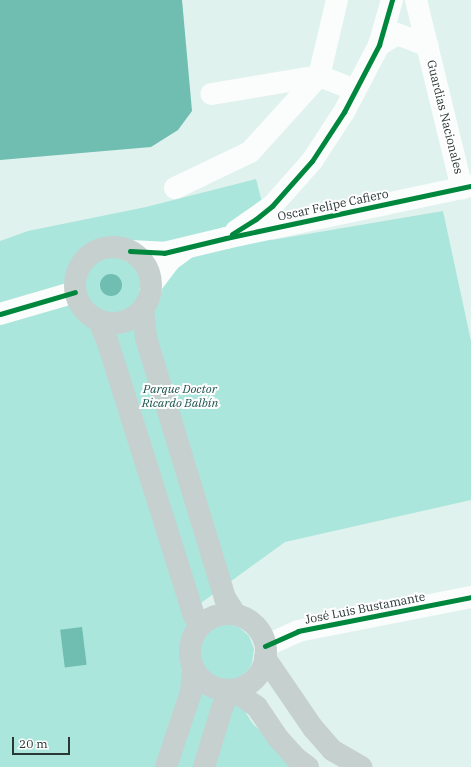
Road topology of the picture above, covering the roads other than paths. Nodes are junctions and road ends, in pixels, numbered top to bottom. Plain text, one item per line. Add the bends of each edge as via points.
1 (337, 0) edge
2 (392, 0) edge
3 (416, 0) edge
4 (378, 45) junction
5 (428, 46) junction
6 (319, 76) junction
7 (355, 90) junction
8 (211, 94) dead end
9 (467, 187) edge
10 (175, 188) dead end
11 (226, 238) junction
12 (185, 249) junction
13 (130, 250) junction
14 (75, 292) junction
15 (146, 300) junction
16 (0, 314) edge
17 (99, 321) junction
18 (471, 597) edge
19 (236, 615) junction
20 (200, 626) junction
21 (265, 652) junction
22 (193, 668) junction
23 (232, 690) junction
24 (166, 767) edge
25 (204, 767) edge
26 (308, 767) edge
27 (362, 767) edge

1 - 6 street
2 - 4 street
3 - 5 street, Guardias Nacionales
4 - 5 street, Guardias Nacionales via 397,34
4 - 7 street
5 - 9 street, Guardias Nacionales
6 - 7 street
6 - 8 street
6 - 10 street via 250,152
7 - 11 street via 312,161 272,206
9 - 11 street, Oscar Felipe Cafiero
11 - 12 street, Oscar Felipe Cafiero
12 - 13 street, Oscar Felipe Cafiero via 164,253
12 - 15 street, Oscar Felipe Cafiero via 170,260 152,284
13 - 14 main road via 106,247 94,251 78,268 74,280
13 - 15 main road via 138,256 149,272
14 - 16 street
14 - 17 main road via 83,310
15 - 17 main road via 134,317 123,322
15 - 19 main road via 146,338 150,353 225,598
17 - 20 main road
18 - 21 street, José Luis Bustamante via 298,631
19 - 20 main road via 220,615
19 - 21 main road via 255,626 262,635
20 - 22 main road via 190,646
21 - 23 main road via 258,676 242,688
21 - 27 main road via 313,728 332,750
22 - 23 main road via 208,685 219,690
22 - 24 main road via 192,692
23 - 25 main road via 222,708
23 - 26 main road via 257,706 278,738

